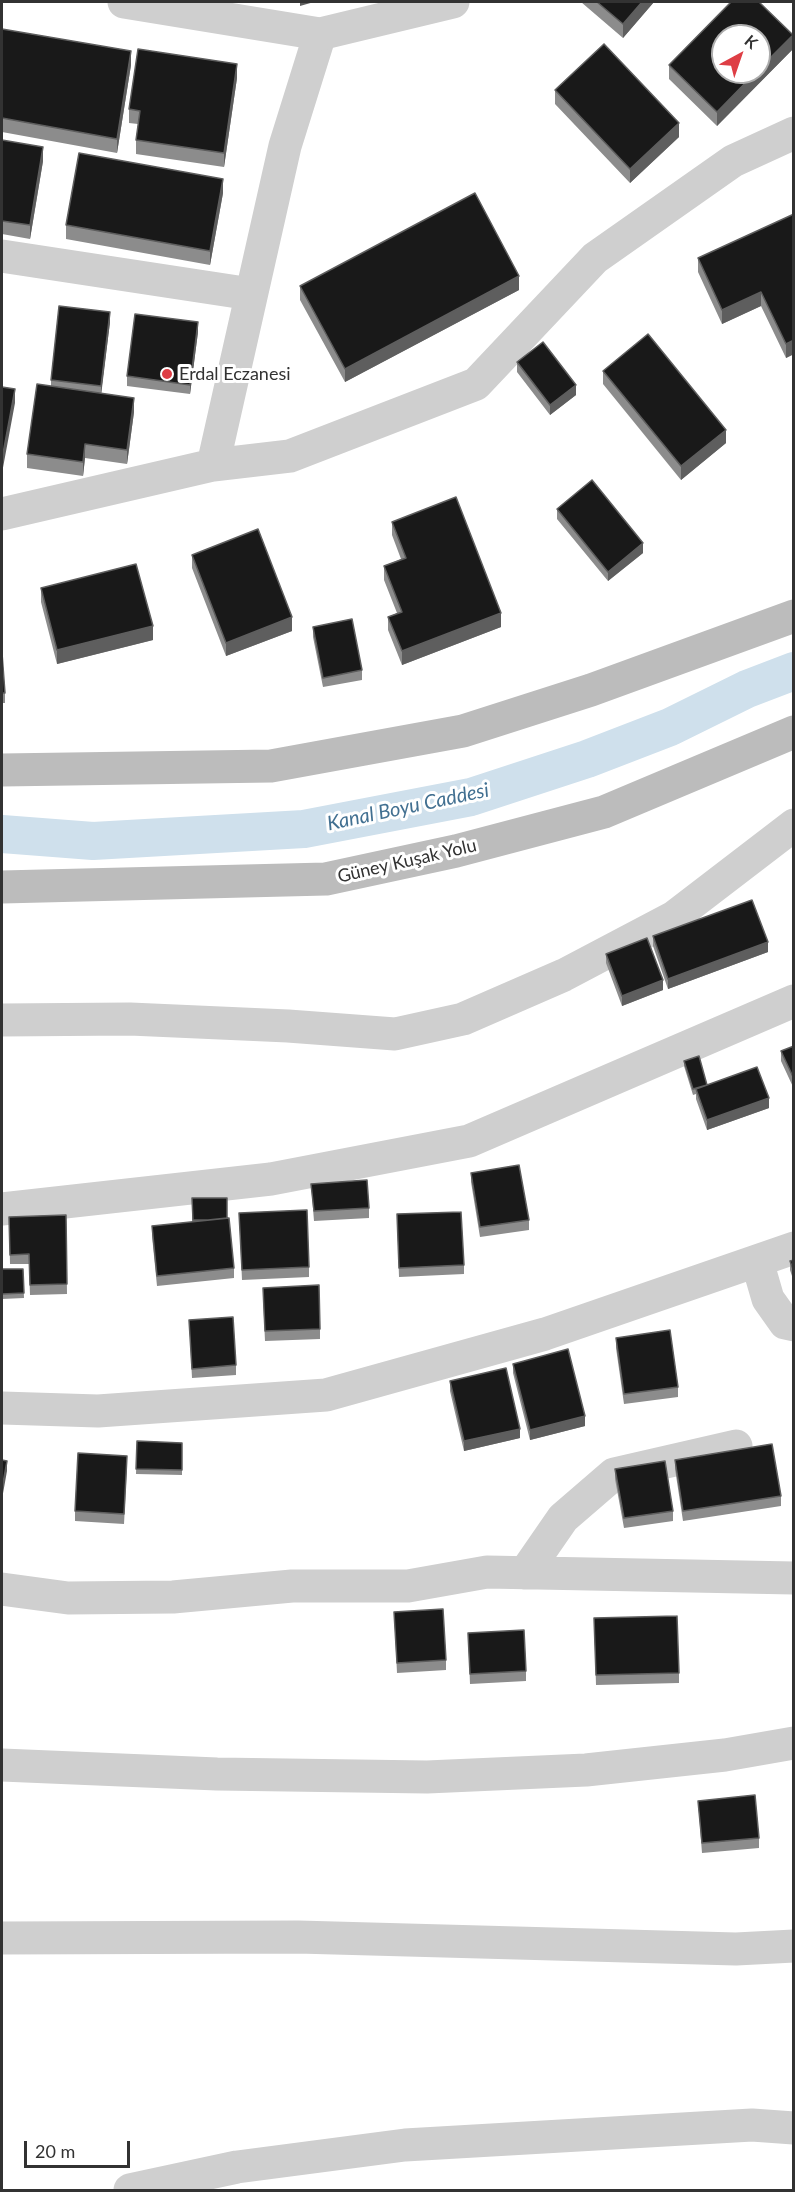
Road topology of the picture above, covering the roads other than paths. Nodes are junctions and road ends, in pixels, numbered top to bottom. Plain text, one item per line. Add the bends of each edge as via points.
1 (124, 2) edge
2 (453, 2) edge
3 (320, 34) junction
4 (794, 133) edge
5 (2, 256) edge
6 (251, 294) junction
7 (213, 465) junction
8 (2, 514) edge
9 (794, 616) edge
10 (794, 732) edge
11 (2, 770) edge
12 (794, 825) edge
13 (2, 887) edge
14 (794, 1001) edge
15 (2, 1020) edge
16 (2, 1209) edge
17 (794, 1248) edge
18 (757, 1261) junction
19 (794, 1325) edge
20 (2, 1408) edge
21 (736, 1446) dead end
22 (525, 1573) junction
23 (794, 1578) edge
24 (2, 1589) edge
25 (794, 1743) edge
26 (2, 1765) edge
27 (2, 1938) edge
28 (794, 1946) edge
29 (794, 2128) edge
30 (130, 2190) edge

1 - 3 street
2 - 3 street
3 - 6 street via 285,146
4 - 7 street via 733,161 595,258 476,384 291,456
5 - 6 street
6 - 7 street
7 - 8 street
9 - 11 main road via 591,690 463,731 271,766
10 - 13 main road, Güney Kuşak Yolu via 604,812 456,851 326,879
12 - 15 street via 675,917 564,975 462,1019 395,1034 130,1019
14 - 16 street via 469,1141 271,1179
17 - 18 street
18 - 19 street via 768,1299 785,1323
18 - 20 street via 545,1334 326,1395 98,1411
21 - 22 street via 614,1474 563,1518
22 - 23 street
22 - 24 street via 487,1572 408,1586 292,1586 173,1597 68,1598
25 - 26 street via 725,1755 586,1770 427,1777
27 - 28 street via 298,1937 736,1949
29 - 30 street via 752,2125 405,2145 237,2167

